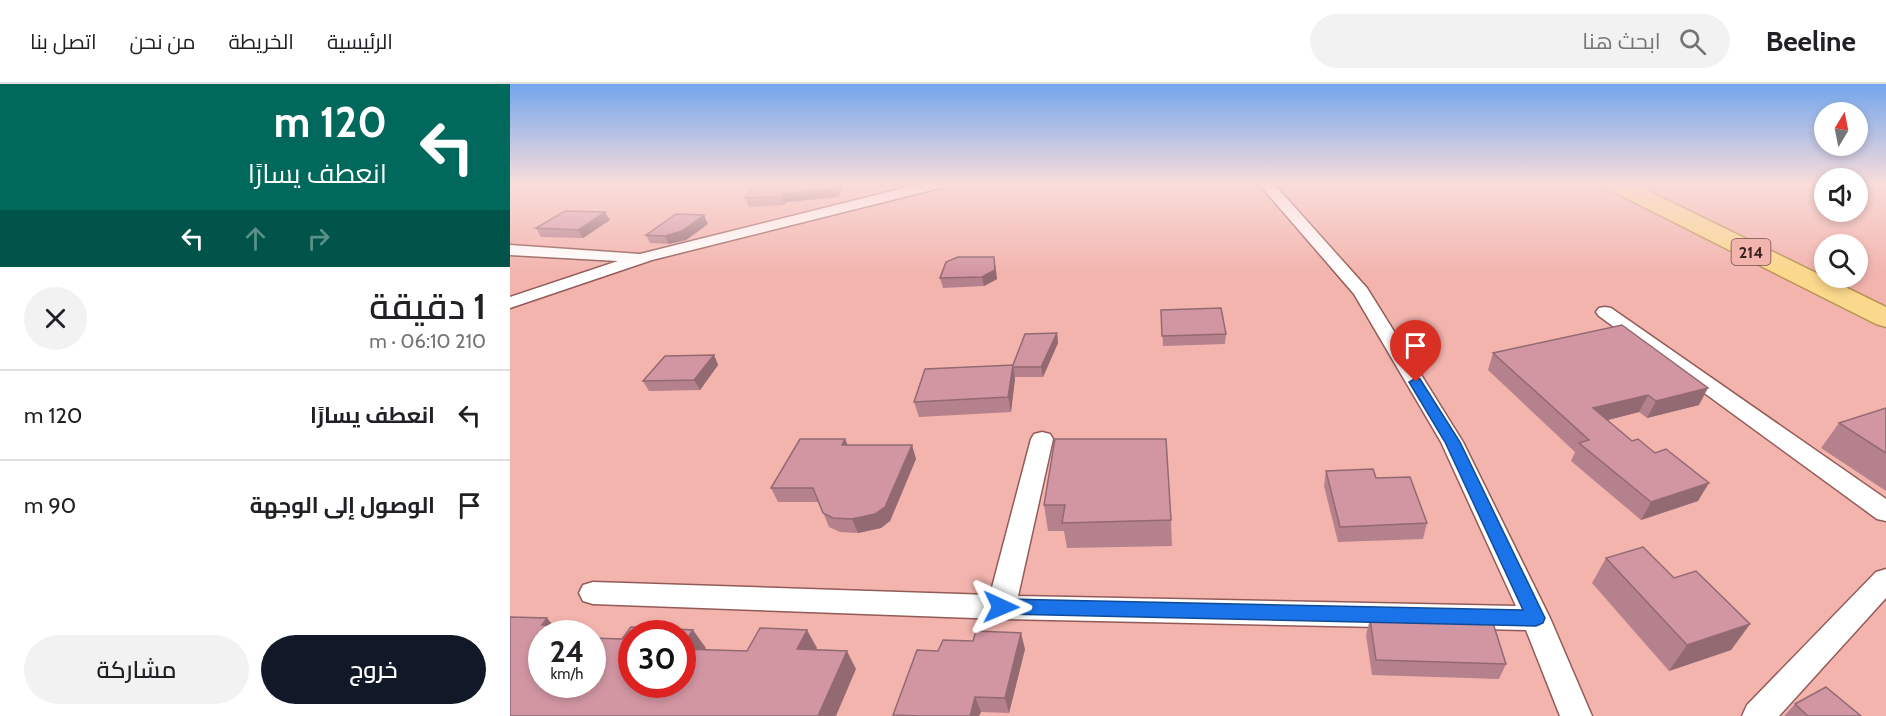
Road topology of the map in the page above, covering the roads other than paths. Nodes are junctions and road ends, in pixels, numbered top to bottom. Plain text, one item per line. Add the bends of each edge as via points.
1 (821, 213) edge
2 (1292, 213) edge
3 (1675, 213) edge
4 (1715, 213) edge
5 (510, 250) edge
6 (646, 257) junction
7 (1814, 261) edge
8 (1868, 287) edge
9 (1886, 295) edge
10 (510, 303) edge
11 (1605, 312) dead end
12 (1886, 318) edge
13 (1042, 439) dead end
14 (1886, 512) edge
15 (1886, 580) edge
16 (593, 593) dead end
17 (1001, 607) junction
18 (1536, 618) junction
19 (1576, 716) edge
20 (1758, 716) edge

1 - 6 street
2 - 18 street via 1360,292 1452,442
3 - 12 highway, 214
4 - 7 highway, 214
5 - 6 street
6 - 10 street
8 - 9 highway
11 - 14 street
13 - 17 street
15 - 20 street
16 - 17 street
17 - 18 street
18 - 19 street

